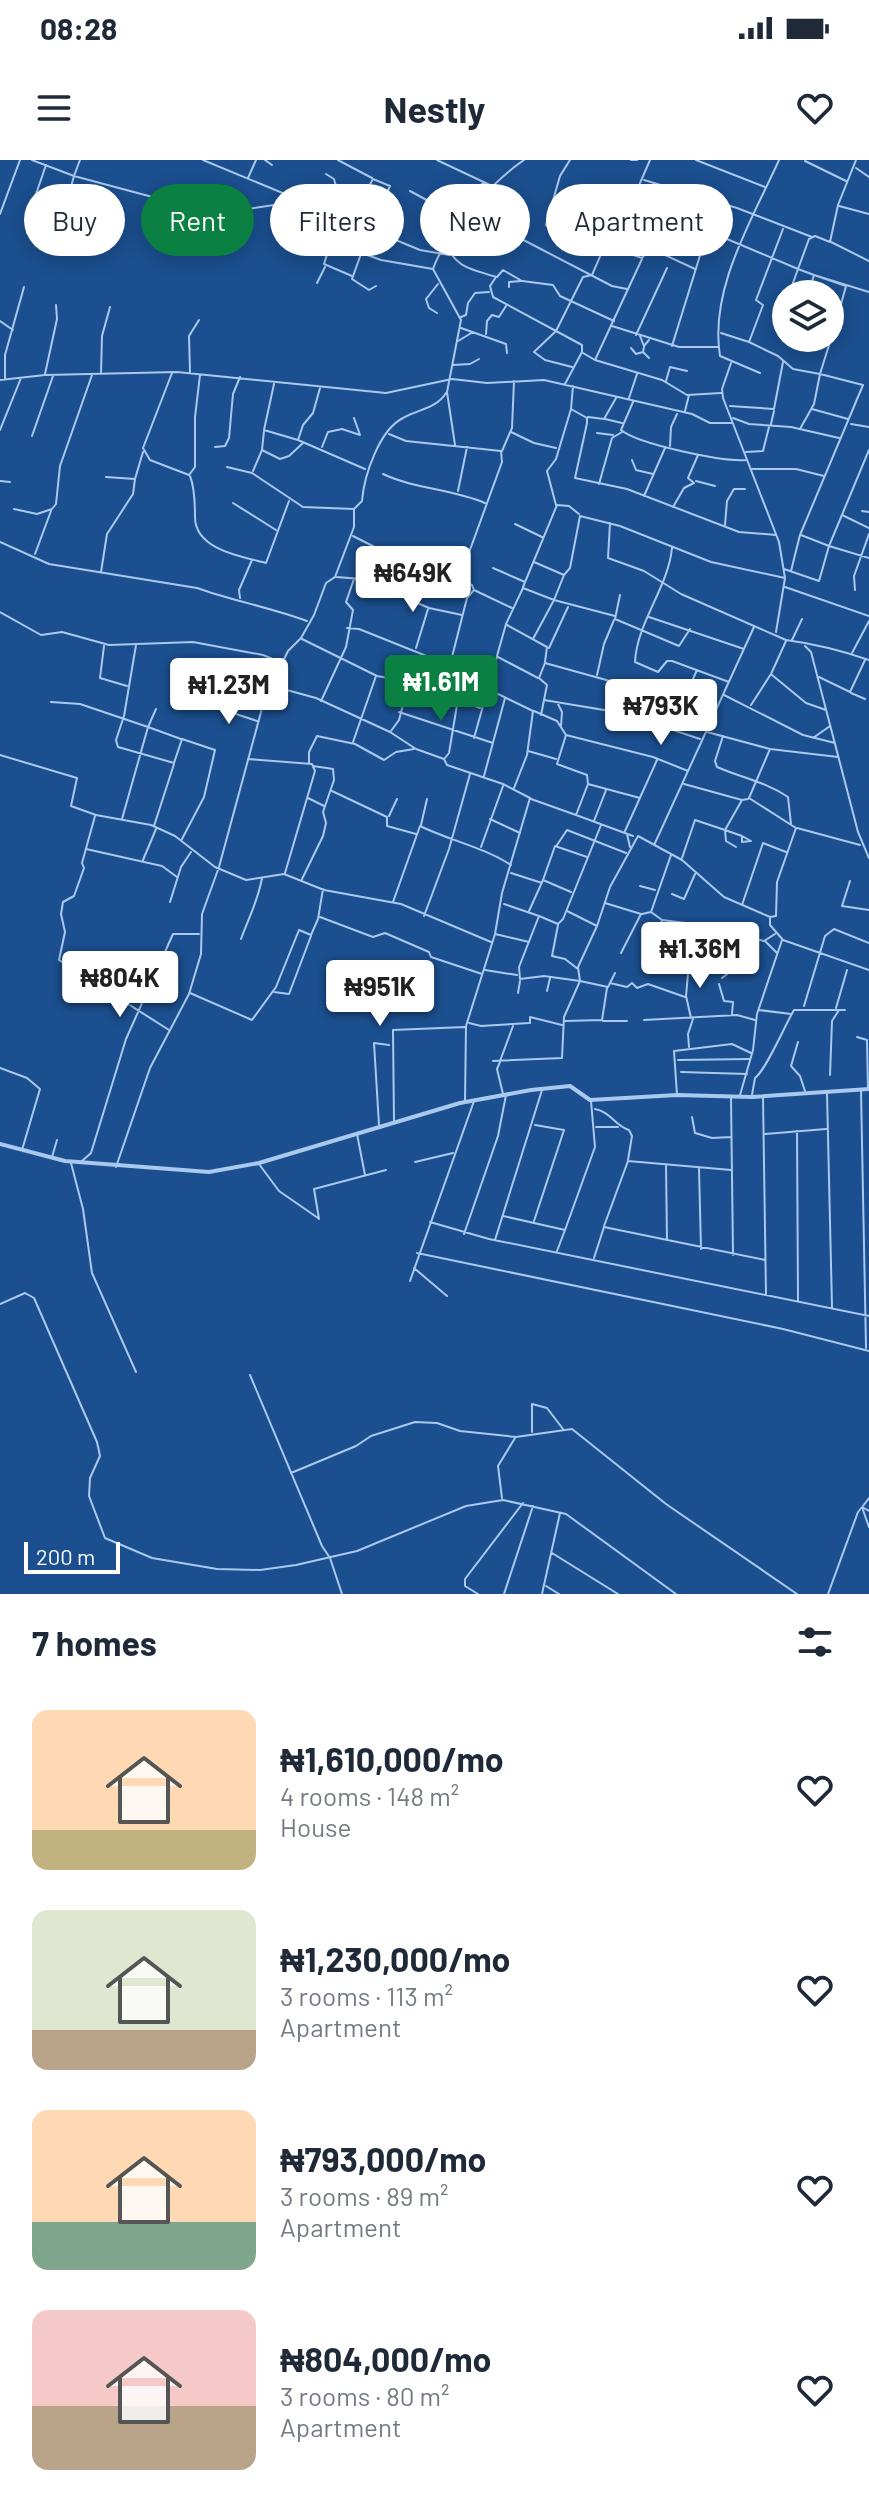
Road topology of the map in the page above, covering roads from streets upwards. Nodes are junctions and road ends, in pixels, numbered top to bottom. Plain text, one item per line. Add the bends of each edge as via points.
1 (20, 160) edge
2 (32, 160) edge
3 (80, 160) edge
4 (203, 160) edge
5 (256, 160) edge
6 (265, 160) edge
7 (338, 160) edge
8 (437, 160) edge
9 (524, 160) edge
10 (570, 160) edge
11 (631, 160) edge
12 (637, 160) edge
13 (650, 160) edge
14 (696, 160) edge
15 (779, 160) edge
16 (856, 160) edge
17 (805, 161) edge
18 (44, 163) edge
19 (272, 165) dead end
20 (855, 167) junction
21 (645, 173) junction
22 (326, 174) dead end
23 (74, 176) junction
24 (869, 177) edge
25 (248, 179) junction
26 (373, 179) junction
27 (642, 180) junction
28 (650, 180) junction
29 (484, 182) joint
30 (847, 182) junction
31 (38, 184) edge
32 (72, 184) edge
33 (335, 184) edge
34 (370, 184) edge
35 (385, 184) edge
36 (488, 184) edge
37 (496, 184) edge
38 (558, 184) edge
39 (640, 184) edge
40 (661, 184) edge
41 (766, 187) junction
42 (270, 189) edge
43 (410, 191) dead end
44 (420, 196) edge
45 (838, 205) junction
46 (270, 206) edge
47 (733, 207) edge
48 (0, 214) edge
49 (869, 214) edge
50 (753, 216) junction
51 (783, 229) junction
52 (812, 237) junction
53 (830, 242) junction
54 (530, 243) edge
55 (733, 243) edge
56 (740, 247) junction
57 (328, 256) edge
58 (361, 256) edge
59 (375, 256) edge
60 (436, 256) edge
61 (450, 256) edge
62 (601, 256) edge
63 (636, 256) edge
64 (700, 256) edge
65 (642, 258) junction
66 (773, 260) junction
67 (869, 261) edge
68 (326, 266) junction
69 (667, 268) dead end
70 (433, 269) junction
71 (695, 269) junction
72 (798, 269) junction
73 (592, 275) junction
74 (814, 275) junction
75 (352, 276) junction
76 (496, 277) junction
77 (794, 280) edge
78 (812, 280) edge
79 (829, 280) edge
80 (522, 281) junction
81 (317, 283) dead end
82 (439, 283) junction
83 (376, 286) dead end
84 (24, 287) dead end
85 (509, 287) dead end
86 (627, 289) junction
87 (489, 292) junction
88 (869, 292) edge
89 (572, 301) junction
90 (56, 305) dead end
91 (507, 305) junction
92 (110, 307) dead end
93 (437, 313) dead end
94 (460, 318) junction
95 (199, 320) dead end
96 (0, 321) edge
97 (614, 321) junction
98 (14, 322) junction
99 (8, 326) junction
100 (612, 326) junction
101 (460, 327) junction
102 (13, 331) junction
103 (556, 331) junction
104 (474, 332) junction
105 (720, 333) junction
106 (486, 335) junction
107 (638, 335) junction
108 (650, 338) junction
109 (457, 341) junction
110 (749, 342) junction
111 (644, 346) junction
112 (672, 346) junction
113 (719, 347) junction
114 (631, 348) dead end
115 (582, 352) junction
116 (643, 352) junction
117 (827, 352) edge
118 (507, 353) dead end
119 (649, 358) dead end
120 (479, 359) dead end
121 (595, 360) junction
122 (783, 361) junction
123 (731, 363) junction
124 (452, 364) junction
125 (572, 367) junction
126 (687, 371) dead end
127 (172, 372) junction
128 (638, 372) junction
129 (100, 373) junction
130 (189, 373) junction
131 (760, 373) dead end
132 (53, 374) junction
133 (93, 374) junction
134 (820, 374) junction
135 (45, 375) junction
136 (200, 375) junction
137 (240, 376) junction
138 (21, 377) junction
139 (449, 379) junction
140 (0, 380) edge
141 (6, 380) junction
142 (514, 381) junction
143 (666, 382) junction
144 (275, 383) junction
145 (564, 384) junction
146 (863, 385) junction
147 (573, 386) junction
148 (869, 386) edge
149 (321, 387) junction
150 (447, 392) junction
151 (723, 393) junction
152 (689, 394) junction
153 (617, 396) junction
154 (631, 400) junction
155 (728, 406) junction
156 (571, 409) junction
157 (774, 409) junction
158 (811, 409) junction
159 (678, 411) junction
160 (684, 412) junction
161 (731, 416) junction
162 (354, 418) dead end
163 (587, 418) junction
164 (604, 419) junction
165 (850, 422) junction
166 (622, 423) junction
167 (744, 423) junction
168 (733, 424) junction
169 (770, 426) junction
170 (869, 427) edge
171 (800, 429) junction
172 (0, 430) edge
173 (264, 430) junction
174 (511, 432) junction
175 (622, 432) junction
176 (597, 433) dead end
177 (389, 434) junction
178 (614, 435) junction
179 (32, 436) dead end
180 (841, 438) junction
181 (298, 440) junction
182 (305, 442) junction
183 (455, 445) junction
184 (666, 445) junction
185 (468, 446) junction
186 (215, 447) dead end
187 (671, 447) junction
188 (322, 448) junction
189 (557, 448) junction
190 (262, 450) junction
191 (869, 450) edge
192 (143, 451) junction
193 (502, 452) junction
194 (744, 452) junction
195 (698, 454) junction
196 (632, 460) dead end
197 (747, 460) junction
198 (227, 467) dead end
199 (366, 470) junction
200 (751, 470) junction
201 (252, 473) junction
202 (383, 474) dead end
203 (654, 474) junction
204 (189, 475) junction
205 (106, 477) dead end
206 (825, 477) junction
207 (135, 479) junction
208 (695, 480) junction
209 (0, 481) edge
210 (10, 482) dead end
211 (598, 485) junction
212 (715, 486) dead end
213 (745, 489) dead end
214 (458, 491) junction
215 (644, 497) junction
216 (290, 500) junction
217 (233, 503) dead end
218 (487, 503) junction
219 (557, 505) junction
220 (673, 508) junction
221 (14, 509) dead end
222 (52, 509) junction
223 (354, 509) junction
224 (862, 511) dead end
225 (869, 512) edge
226 (841, 514) junction
227 (580, 516) junction
228 (610, 523) junction
229 (515, 524) dead end
230 (725, 526) junction
231 (869, 528) edge
232 (277, 531) junction
233 (869, 534) edge
234 (351, 535) junction
235 (776, 535) junction
236 (800, 535) junction
237 (545, 538) junction
238 (0, 542) edge
239 (829, 546) junction
240 (672, 547) junction
241 (859, 553) junction
242 (35, 555) junction
243 (391, 556) junction
244 (869, 558) edge
245 (252, 559) junction
246 (534, 562) junction
247 (493, 568) dead end
248 (784, 569) junction
249 (791, 571) junction
250 (101, 572) junction
251 (564, 575) junction
252 (335, 577) junction
253 (785, 578) junction
254 (354, 579) junction
255 (459, 580) junction
256 (525, 582) junction
257 (662, 582) junction
258 (374, 584) junction
259 (783, 587) junction
260 (523, 588) junction
261 (474, 590) junction
262 (855, 590) dead end
263 (620, 595) dead end
264 (240, 598) junction
265 (554, 600) junction
266 (569, 605) junction
267 (428, 608) junction
268 (513, 608) junction
269 (0, 612) edge
270 (462, 615) junction
271 (648, 616) junction
272 (615, 618) junction
273 (869, 618) edge
274 (802, 619) dead end
275 (308, 622) junction
276 (506, 624) junction
277 (755, 626) junction
278 (347, 628) junction
279 (690, 629) junction
280 (643, 631) junction
281 (776, 633) junction
282 (301, 638) junction
283 (533, 639) junction
284 (786, 640) junction
285 (792, 641) junction
286 (104, 644) junction
287 (136, 645) junction
288 (804, 645) junction
289 (548, 649) junction
290 (744, 649) junction
291 (415, 650) junction
292 (851, 654) junction
293 (340, 656) junction
294 (498, 657) junction
295 (452, 658) junction
296 (465, 660) junction
297 (867, 660) edge
298 (545, 663) junction
299 (281, 664) junction
300 (495, 670) junction
301 (698, 670) junction
302 (771, 674) junction
303 (377, 675) junction
304 (817, 676) junction
305 (597, 677) junction
306 (539, 678) junction
307 (409, 682) junction
308 (729, 682) junction
309 (129, 686) junction
310 (272, 686) junction
311 (489, 689) junction
312 (850, 692) junction
313 (723, 694) junction
314 (453, 695) junction
315 (458, 698) junction
316 (505, 698) junction
317 (865, 699) dead end
318 (543, 700) junction
319 (321, 701) junction
320 (682, 701) junction
321 (51, 702) dead end
322 (557, 702) junction
323 (209, 705) dead end
324 (751, 705) junction
325 (481, 708) junction
326 (156, 709) dead end
327 (827, 710) junction
328 (533, 711) junction
329 (399, 712) junction
330 (541, 715) junction
331 (123, 719) junction
332 (362, 719) junction
333 (258, 721) junction
334 (831, 725) junction
335 (148, 727) junction
336 (561, 727) junction
337 (672, 727) junction
338 (453, 731) junction
339 (705, 731) junction
340 (390, 732) junction
341 (566, 735) junction
342 (723, 736) junction
343 (474, 738) junction
344 (813, 738) junction
345 (182, 739) junction
346 (701, 740) junction
347 (493, 743) junction
348 (835, 743) junction
349 (353, 744) junction
350 (415, 749) junction
351 (770, 749) junction
352 (527, 751) junction
353 (140, 754) junction
354 (0, 755) edge
355 (839, 756) junction
356 (247, 759) junction
357 (444, 759) junction
358 (658, 759) junction
359 (557, 760) junction
360 (174, 763) junction
361 (311, 765) junction
362 (689, 771) junction
363 (471, 773) junction
364 (483, 778) junction
365 (755, 783) junction
366 (503, 784) junction
367 (588, 784) junction
368 (683, 784) junction
369 (607, 789) junction
370 (513, 790) junction
371 (331, 791) junction
372 (307, 798) junction
373 (530, 798) junction
374 (640, 798) junction
375 (749, 798) junction
376 (397, 799) dead end
377 (427, 799) dead end
378 (742, 800) junction
379 (325, 806) junction
380 (96, 815) junction
381 (576, 815) junction
382 (490, 819) junction
383 (121, 820) junction
384 (387, 820) junction
385 (594, 821) junction
386 (602, 824) junction
387 (791, 825) junction
388 (420, 826) junction
389 (155, 827) junction
390 (796, 828) junction
391 (725, 830) junction
392 (626, 832) junction
393 (416, 834) junction
394 (521, 834) junction
395 (634, 837) junction
396 (181, 841) junction
397 (594, 841) junction
398 (451, 842) junction
399 (763, 843) junction
400 (557, 845) junction
401 (655, 845) junction
402 (862, 845) junction
403 (736, 847) dead end
404 (85, 848) junction
405 (630, 848) junction
406 (481, 849) junction
407 (191, 851) junction
408 (786, 852) junction
409 (627, 853) junction
410 (671, 855) junction
411 (587, 857) junction
412 (869, 858) edge
413 (682, 860) junction
414 (143, 861) junction
415 (511, 865) junction
416 (219, 867) junction
417 (696, 872) junction
418 (510, 873) junction
419 (284, 874) junction
420 (177, 877) junction
421 (262, 877) junction
422 (301, 880) junction
423 (542, 881) junction
424 (850, 881) dead end
425 (640, 886) dead end
426 (323, 889) junction
427 (657, 890) junction
428 (572, 892) junction
429 (672, 894) dead end
430 (170, 902) dead end
431 (604, 902) junction
432 (393, 903) junction
433 (503, 904) junction
434 (742, 906) junction
435 (869, 910) edge
436 (529, 911) junction
437 (567, 911) junction
438 (651, 912) junction
439 (641, 914) junction
440 (319, 916) junction
441 (423, 916) junction
442 (539, 916) junction
443 (770, 917) junction
444 (662, 920) junction
445 (558, 924) junction
446 (597, 926) junction
447 (710, 926) junction
448 (727, 931) junction
449 (777, 933) junction
450 (495, 934) junction
451 (200, 935) junction
452 (311, 935) junction
453 (744, 936) junction
454 (241, 939) dead end
455 (783, 940) junction
456 (764, 941) junction
457 (492, 942) junction
458 (530, 942) junction
459 (869, 943) edge
460 (721, 946) junction
461 (818, 952) junction
462 (621, 953) dead end
463 (778, 954) junction
464 (715, 958) dead end
465 (579, 970) junction
466 (847, 970) dead end
467 (869, 970) edge
468 (483, 972) junction
469 (615, 973) dead end
470 (518, 975) junction
471 (550, 976) junction
472 (722, 978) dead end
473 (520, 979) junction
474 (580, 981) junction
475 (719, 984) dead end
476 (609, 985) junction
477 (273, 991) junction
478 (547, 991) dead end
479 (189, 993) junction
480 (518, 993) dead end
481 (687, 997) junction
482 (804, 1008) junction
483 (838, 1009) junction
484 (758, 1010) junction
485 (845, 1010) dead end
486 (139, 1011) junction
487 (791, 1014) junction
488 (732, 1016) junction
489 (693, 1017) junction
490 (602, 1020) junction
491 (644, 1020) dead end
492 (627, 1021) dead end
493 (756, 1021) junction
494 (564, 1023) junction
495 (467, 1024) junction
496 (514, 1025) junction
497 (170, 1031) junction
498 (857, 1037) dead end
499 (798, 1042) dead end
500 (391, 1045) junction
501 (690, 1048) junction
502 (752, 1054) junction
503 (751, 1059) junction
504 (678, 1060) dead end
505 (493, 1061) dead end
506 (501, 1061) junction
507 (0, 1068) edge
508 (681, 1072) dead end
509 (747, 1074) junction
510 (830, 1075) dead end
511 (542, 1088) junction
512 (861, 1089) junction
513 (868, 1089) edge
514 (827, 1092) junction
515 (806, 1093) junction
516 (505, 1094) junction
517 (677, 1095) junction
518 (763, 1096) junction
519 (731, 1097) junction
520 (740, 1097) junction
521 (752, 1097) junction
522 (475, 1100) junction
523 (590, 1100) junction
524 (465, 1102) junction
525 (594, 1108) junction
526 (692, 1117) dead end
527 (394, 1122) junction
528 (534, 1124) junction
529 (380, 1126) junction
530 (595, 1127) junction
531 (618, 1127) junction
532 (828, 1129) junction
533 (797, 1131) junction
534 (357, 1133) junction
535 (764, 1134) junction
536 (731, 1137) junction
537 (57, 1140) dead end
538 (0, 1144) edge
539 (22, 1151) junction
540 (455, 1153) junction
541 (52, 1159) junction
542 (628, 1161) junction
543 (71, 1162) junction
544 (415, 1162) dead end
545 (79, 1163) junction
546 (259, 1163) junction
547 (666, 1165) junction
548 (116, 1167) junction
549 (699, 1167) junction
550 (386, 1170) dead end
551 (731, 1170) junction
552 (74, 1172) junction
553 (65, 1173) dead end
554 (365, 1175) junction
555 (867, 1201) edge
556 (502, 1215) junction
557 (534, 1221) junction
558 (430, 1222) junction
559 (604, 1227) junction
560 (565, 1230) junction
561 (464, 1234) junction
562 (495, 1240) junction
563 (667, 1242) junction
564 (701, 1249) junction
565 (556, 1252) junction
566 (417, 1253) junction
567 (733, 1255) junction
568 (594, 1260) junction
569 (765, 1260) junction
570 (414, 1266) junction
571 (410, 1281) dead end
572 (766, 1295) junction
573 (447, 1296) dead end
574 (798, 1302) junction
575 (0, 1304) edge
576 (832, 1309) junction
577 (864, 1316) junction
578 (869, 1316) edge
579 (867, 1351) edge
580 (136, 1372) dead end
581 (250, 1375) dead end
582 (563, 1430) junction
583 (532, 1433) junction
584 (516, 1437) junction
585 (291, 1473) junction
586 (869, 1498) edge
587 (503, 1500) junction
588 (523, 1503) junction
589 (533, 1505) junction
590 (863, 1507) junction
591 (869, 1511) edge
592 (560, 1512) junction
593 (869, 1527) edge
594 (552, 1553) junction
595 (330, 1558) junction
596 (545, 1585) junction
597 (667, 1588) junction
598 (342, 1594) edge
599 (478, 1594) edge
600 (504, 1594) edge
601 (542, 1594) edge
602 (559, 1594) edge
603 (618, 1594) edge
604 (665, 1594) edge
605 (676, 1594) edge
606 (797, 1594) edge
607 (828, 1594) edge

1 - 48 street
2 - 18 street
3 - 23 street
4 - 25 street
5 - 25 street
6 - 19 street
7 - 26 street
8 - 29 street
9 - 37 street
10 - 38 street
11 - 12 street
13 - 21 street
14 - 41 street
15 - 41 street
16 - 20 street
17 - 30 street
18 - 23 street
18 - 31 street
20 - 24 street
20 - 30 street
21 - 27 street
21 - 28 street
22 - 33 street
23 - 32 street
23 - 46 street via 216,214
25 - 42 street
26 - 34 street
26 - 35 street
27 - 28 street
27 - 39 street
28 - 40 street
29 - 36 street
30 - 45 street
41 - 50 street
43 - 44 street
45 - 49 street
45 - 53 street
47 - 50 street
50 - 51 street
50 - 56 street
51 - 52 street
51 - 66 street
52 - 53 street
52 - 72 street
53 - 67 street
54 - 73 street
55 - 56 street
56 - 66 street
56 - 105 street via 718,311
57 - 68 street
58 - 75 street
59 - 70 street
60 - 70 street
61 - 76 street via 469,270
62 - 73 street
63 - 65 street
64 - 71 street
65 - 71 street via 650,248
65 - 86 street
66 - 72 street
66 - 110 street via 756,300 763,305
68 - 75 street
68 - 81 street
69 - 107 street
70 - 82 street
71 - 112 street
72 - 74 street
72 - 77 street
73 - 86 street
73 - 89 street via 583,277
74 - 78 street
74 - 79 street
74 - 88 street
75 - 83 street via 365,288
76 - 80 street via 503,270
76 - 87 street
80 - 85 street via 509,282
80 - 89 street via 553,285
82 - 93 street via 426,299
82 - 94 street
84 - 98 street
86 - 97 street
87 - 91 street
87 - 94 street via 475,293
89 - 97 street
89 - 103 street
90 - 135 street
91 - 103 street
91 - 106 street via 499,317 492,315 487,321
92 - 129 street
94 - 101 street
95 - 130 street via 189,336
96 - 99 street
97 - 100 street
98 - 99 street
98 - 102 street
99 - 102 street
100 - 107 street
100 - 121 street
101 - 104 street
101 - 109 street
102 - 141 street via 5,355
103 - 115 street via 582,345
103 - 125 street via 535,355
104 - 106 street
104 - 109 street
105 - 110 street
105 - 113 street
106 - 118 street via 506,344
107 - 108 street
107 - 111 street
108 - 111 street
108 - 112 street
109 - 124 street
110 - 122 street
111 - 116 street
112 - 113 street
113 - 123 street via 720,356
114 - 116 street via 636,354
115 - 121 street
115 - 125 street
116 - 119 street
117 - 134 street
120 - 124 street
121 - 128 street
122 - 134 street via 793,369
122 - 157 street
123 - 131 street
123 - 151 street
124 - 139 street
125 - 145 street
126 - 143 street via 670,367
127 - 129 street
127 - 130 street
127 - 192 street
128 - 143 street
128 - 154 street
129 - 133 street
130 - 136 street
132 - 133 street
132 - 135 street
132 - 179 street
133 - 222 street via 60,466
134 - 146 street
134 - 158 street
135 - 138 street
136 - 137 street
136 - 204 street via 196,454
137 - 144 street
137 - 186 street via 229,438 225,446
138 - 141 street
138 - 172 street
139 - 142 street
139 - 149 street via 386,393
139 - 150 street
140 - 141 street
142 - 145 street
142 - 174 street
143 - 152 street
144 - 149 street
144 - 173 street
145 - 147 street
146 - 148 street
146 - 165 street
147 - 153 street
147 - 156 street
149 - 181 street
150 - 177 street via 436,404 399,419
150 - 183 street
151 - 152 street
151 - 155 street
152 - 160 street
153 - 154 street
153 - 164 street
154 - 159 street
154 - 166 street
155 - 157 street
155 - 161 street
156 - 163 street
156 - 189 street
157 - 169 street
158 - 165 street
158 - 171 street
159 - 160 street
159 - 187 street
160 - 168 street via 710,423
161 - 167 street
161 - 168 street
162 - 188 street via 360,435 336,429 328,432
163 - 164 street
163 - 211 street via 575,478
164 - 166 street
165 - 170 street
165 - 180 street
166 - 175 street
167 - 168 street
167 - 169 street
168 - 194 street
169 - 171 street
169 - 194 street via 763,451
171 - 180 street
173 - 181 street
173 - 190 street
174 - 189 street
174 - 193 street
175 - 178 street
175 - 184 street
176 - 178 street
177 - 183 street via 406,441
177 - 199 street
178 - 211 street
180 - 206 street
181 - 182 street
182 - 188 street
182 - 190 street via 285,458
183 - 185 street
184 - 187 street
184 - 203 street
185 - 193 street
185 - 214 street
187 - 195 street
188 - 199 street
189 - 219 street via 547,471
190 - 201 street
191 - 226 street
192 - 204 street via 150,460
192 - 207 street
193 - 218 street
194 - 197 street
195 - 197 street
195 - 208 street via 688,478
196 - 203 street via 636,470
197 - 200 street
198 - 201 street
199 - 223 street via 362,501
200 - 206 street via 796,469
200 - 235 street
201 - 216 street
202 - 214 street
203 - 215 street
204 - 245 street via 198,509 194,516 205,538
205 - 207 street
206 - 236 street
207 - 250 street via 133,494 107,534
208 - 212 street
208 - 220 street
209 - 210 street
211 - 215 street
213 - 230 street via 734,489 729,496
214 - 218 street
215 - 220 street
216 - 223 street via 303,507
216 - 232 street
217 - 232 street
218 - 255 street
219 - 227 street via 569,506
219 - 237 street
220 - 230 street
221 - 222 street via 37,514
222 - 242 street
223 - 234 street
224 - 225 street
226 - 231 street
226 - 239 street
227 - 228 street
227 - 251 street
228 - 240 street
228 - 257 street via 608,558
229 - 237 street
230 - 235 street
232 - 245 street via 266,563
233 - 241 street
234 - 243 street
234 - 252 street
235 - 248 street
236 - 239 street
236 - 249 street
237 - 246 street
238 - 242 street
239 - 241 street
239 - 249 street via 819,581
240 - 253 street via 711,562
240 - 257 street
241 - 244 street
241 - 262 street
242 - 250 street via 49,564
243 - 255 street
243 - 258 street
245 - 264 street
246 - 251 street
246 - 256 street
247 - 256 street
248 - 249 street
248 - 253 street
250 - 264 street
251 - 265 street
252 - 254 street
252 - 275 street via 326,583
253 - 259 street
254 - 258 street
254 - 278 street via 346,602 353,610
255 - 261 street
256 - 260 street
257 - 271 street
257 - 277 street
258 - 267 street
259 - 273 street
259 - 281 street
260 - 265 street
260 - 268 street
261 - 268 street
261 - 270 street
263 - 272 street
264 - 275 street
265 - 266 street
265 - 283 street
266 - 272 street
266 - 289 street
267 - 270 street
267 - 291 street
268 - 276 street
269 - 286 street via 41,635 62,632
270 - 295 street
271 - 279 street
271 - 280 street
272 - 280 street
272 - 305 street
273 - 292 street
274 - 285 street
275 - 282 street
276 - 283 street
276 - 294 street
277 - 281 street
277 - 290 street
278 - 291 street
278 - 293 street
279 - 280 street via 679,646
279 - 290 street
280 - 301 street via 636,648 635,662 640,666 658,672 669,661
281 - 284 street
282 - 293 street
282 - 299 street
283 - 289 street
284 - 285 street
284 - 302 street
285 - 288 street
286 - 287 street
286 - 309 street via 100,678
287 - 299 street via 193,642 263,655
287 - 309 street
288 - 292 street via 822,643
288 - 304 street
289 - 298 street
290 - 308 street
291 - 295 street via 434,659
292 - 297 street
293 - 303 street
293 - 319 street
294 - 300 street
294 - 306 street
295 - 296 street
296 - 300 street
296 - 314 street
297 - 312 street
298 - 305 street
298 - 306 street
299 - 310 street
300 - 311 street
301 - 308 street
301 - 320 street
302 - 324 street
302 - 327 street via 806,703
303 - 307 street
303 - 332 street
304 - 312 street
304 - 327 street
305 - 320 street
306 - 318 street via 547,683
307 - 314 street
307 - 329 street
308 - 313 street
309 - 331 street
310 - 319 street
310 - 333 street
311 - 316 street
311 - 325 street
312 - 317 street
313 - 324 street
313 - 339 street
314 - 315 street
315 - 325 street
315 - 338 street
316 - 328 street
316 - 347 street
318 - 322 street
318 - 330 street
319 - 332 street
320 - 337 street
321 - 331 street via 80,704
322 - 336 street
322 - 337 street
323 - 333 street
324 - 344 street
325 - 343 street
326 - 335 street
327 - 334 street
328 - 330 street
328 - 352 street
329 - 338 street
329 - 340 street
330 - 336 street
331 - 335 street
331 - 353 street via 118,747
332 - 340 street
332 - 349 street
333 - 356 street
334 - 344 street
334 - 348 street
335 - 345 street
335 - 353 street
336 - 341 street
337 - 346 street
338 - 343 street
338 - 357 street
339 - 342 street
339 - 346 street
340 - 350 street
341 - 358 street
341 - 359 street
342 - 351 street
342 - 365 street via 715,764
343 - 347 street
344 - 348 street
345 - 360 street
345 - 396 street via 215,750 204,797
346 - 362 street
347 - 364 street
348 - 355 street
349 - 350 street via 384,760
349 - 361 street via 317,736 309,752
350 - 357 street
351 - 355 street
351 - 365 street
352 - 359 street
352 - 370 street
353 - 360 street
353 - 383 street
354 - 380 street via 77,778 71,806
355 - 402 street
356 - 361 street
356 - 416 street
357 - 363 street
358 - 362 street
358 - 374 street
359 - 367 street via 563,769 587,775
360 - 389 street
361 - 371 street via 333,769
361 - 372 street via 315,771
362 - 368 street
363 - 364 street
363 - 398 street
364 - 366 street
365 - 375 street
365 - 387 street via 788,797
366 - 370 street
366 - 382 street
367 - 369 street
367 - 381 street
368 - 378 street
368 - 401 street
369 - 374 street
369 - 385 street
370 - 373 street
371 - 379 street
371 - 384 street
372 - 379 street
372 - 419 street
373 - 381 street
373 - 394 street
374 - 392 street
375 - 378 street
375 - 387 street
376 - 384 street
377 - 388 street
378 - 391 street
379 - 422 street via 323,836
380 - 383 street
380 - 404 street
381 - 385 street
382 - 394 street
382 - 406 street
383 - 389 street
384 - 393 street via 387,826
385 - 386 street
386 - 392 street
386 - 397 street
387 - 390 street
388 - 393 street
388 - 398 street
389 - 396 street
389 - 414 street
390 - 402 street
390 - 408 street
391 - 399 street
391 - 403 street via 726,841
391 - 413 street via 695,820
392 - 395 street
392 - 405 street
393 - 432 street
394 - 415 street
395 - 401 street
395 - 405 street
396 - 407 street
397 - 400 street via 567,830
397 - 409 street
397 - 411 street
398 - 406 street
398 - 441 street
399 - 408 street
399 - 434 street
400 - 411 street
400 - 423 street
401 - 410 street
402 - 412 street
404 - 414 street
404 - 486 street via 74,896 63,902 65,932 59,960
405 - 409 street
406 - 415 street
407 - 416 street
407 - 420 street
408 - 443 street via 777,882 776,916
409 - 431 street
410 - 413 street
410 - 427 street
411 - 428 street
413 - 417 street
414 - 420 street
415 - 418 street
416 - 421 street via 246,880
416 - 451 street
417 - 429 street via 684,899
417 - 434 street via 708,886
418 - 423 street
418 - 433 street
419 - 421 street
419 - 422 street
420 - 430 street
421 - 454 street via 259,899
422 - 426 street
423 - 428 street
423 - 436 street
424 - 435 street via 842,906
425 - 427 street
426 - 432 street
426 - 440 street
427 - 438 street
428 - 437 street
431 - 439 street
431 - 446 street
432 - 441 street
433 - 436 street
433 - 450 street
434 - 443 street
436 - 442 street
437 - 445 street
437 - 446 street
438 - 439 street
438 - 444 street
439 - 462 street
440 - 452 street
440 - 468 street via 373,937 385,933 431,957
441 - 457 street
442 - 445 street
442 - 458 street
443 - 449 street
444 - 447 street
444 - 481 street via 652,950 689,963
445 - 465 street via 552,956
446 - 465 street
447 - 448 street
447 - 460 street via 705,941
448 - 453 street
448 - 460 street
449 - 455 street
449 - 456 street
450 - 457 street
450 - 458 street
451 - 479 street via 201,954
451 - 486 street via 173,934
452 - 477 street via 289,994
452 - 477 street via 299,930
453 - 456 street
453 - 472 street via 730,972
455 - 461 street
455 - 463 street
456 - 463 street
457 - 468 street
458 - 470 street
459 - 461 street via 834,929
460 - 464 street
461 - 467 street
461 - 482 street
463 - 484 street
465 - 474 street
466 - 483 street
468 - 470 street
468 - 495 street
469 - 476 street
470 - 473 street
471 - 473 street
471 - 474 street
471 - 478 street
473 - 480 street
474 - 476 street
474 - 494 street
475 - 488 street via 724,1001 733,1002
476 - 481 street via 648,984
476 - 490 street
477 - 479 street via 252,1020
479 - 497 street
481 - 489 street
482 - 483 street
482 - 487 street
483 - 485 street
483 - 510 street via 831,1027
484 - 487 street
484 - 493 street
486 - 497 street
486 - 545 street via 91,1153
487 - 521 street via 755,1078
488 - 489 street
488 - 493 street
489 - 491 street
489 - 501 street
490 - 492 street
490 - 494 street
493 - 502 street
494 - 496 street via 530,1017 530,1023
494 - 506 street via 562,1058
495 - 496 street
495 - 500 street via 393,1030
495 - 524 street
496 - 506 street
497 - 548 street via 150,1068
498 - 513 street via 867,1040
499 - 515 street via 791,1066
500 - 527 street
500 - 529 street via 374,1043
501 - 502 street via 732,1044
501 - 517 street via 674,1051
502 - 503 street
503 - 504 street
503 - 509 street
505 - 506 street
506 - 516 street via 497,1069
507 - 539 street via 40,1089
508 - 509 street
509 - 520 street
511 - 516 street
511 - 523 street via 570,1086
511 - 528 street
512 - 513 street
512 - 514 street
512 - 555 street
514 - 515 street
514 - 532 street
515 - 518 street
516 - 522 street
516 - 561 street via 498,1136
517 - 519 street
517 - 523 street
518 - 521 street
518 - 535 street
519 - 520 street
519 - 536 street
520 - 521 street
522 - 524 street
522 - 540 street
523 - 525 street
524 - 527 street
525 - 530 street
525 - 531 street via 608,1113
526 - 536 street via 695,1133
527 - 529 street
528 - 556 street
528 - 557 street via 564,1130
529 - 534 street
530 - 531 street
530 - 560 street via 591,1164
531 - 542 street via 632,1136
532 - 533 street
532 - 576 street
533 - 535 street
533 - 574 street
534 - 546 street
534 - 554 street
535 - 569 street
536 - 551 street
537 - 541 street
538 - 539 street
539 - 541 street
540 - 544 street
540 - 558 street
541 - 543 street
542 - 547 street
542 - 559 street
543 - 545 street
543 - 552 street
545 - 548 street
546 - 548 street via 201,1173
546 - 554 street via 279,1191 319,1219 314,1189
547 - 549 street
547 - 563 street
549 - 551 street
549 - 564 street
550 - 554 street
551 - 567 street
552 - 553 street
552 - 580 street via 92,1273
555 - 577 street
556 - 557 street
556 - 562 street
557 - 560 street
558 - 561 street
558 - 566 street
559 - 563 street
559 - 568 street
560 - 565 street
561 - 562 street
562 - 565 street
563 - 564 street
564 - 567 street
565 - 568 street
566 - 570 street
566 - 579 street
567 - 569 street
568 - 572 street
569 - 572 street
570 - 571 street
570 - 573 street
572 - 574 street
574 - 576 street
575 - 595 street via 25,1293 34,1298 97,1442 100,1456 89,1496 107,1541 152,1558 217,1569 260,1570
576 - 577 street
577 - 578 street
577 - 579 street
581 - 585 street
582 - 583 street
582 - 583 street via 547,1408 532,1404
582 - 606 street via 572,1429 666,1504
583 - 584 street
584 - 585 street via 415,1422
584 - 587 street via 498,1466
585 - 595 street
586 - 590 street
587 - 588 street
587 - 595 street via 466,1506 391,1540
588 - 589 street
588 - 599 street via 464,1582
589 - 592 street
589 - 600 street
590 - 591 street
590 - 593 street
590 - 607 street
592 - 594 street
592 - 597 street
594 - 596 street
594 - 603 street
595 - 598 street
596 - 601 street
596 - 602 street
597 - 604 street
597 - 605 street

